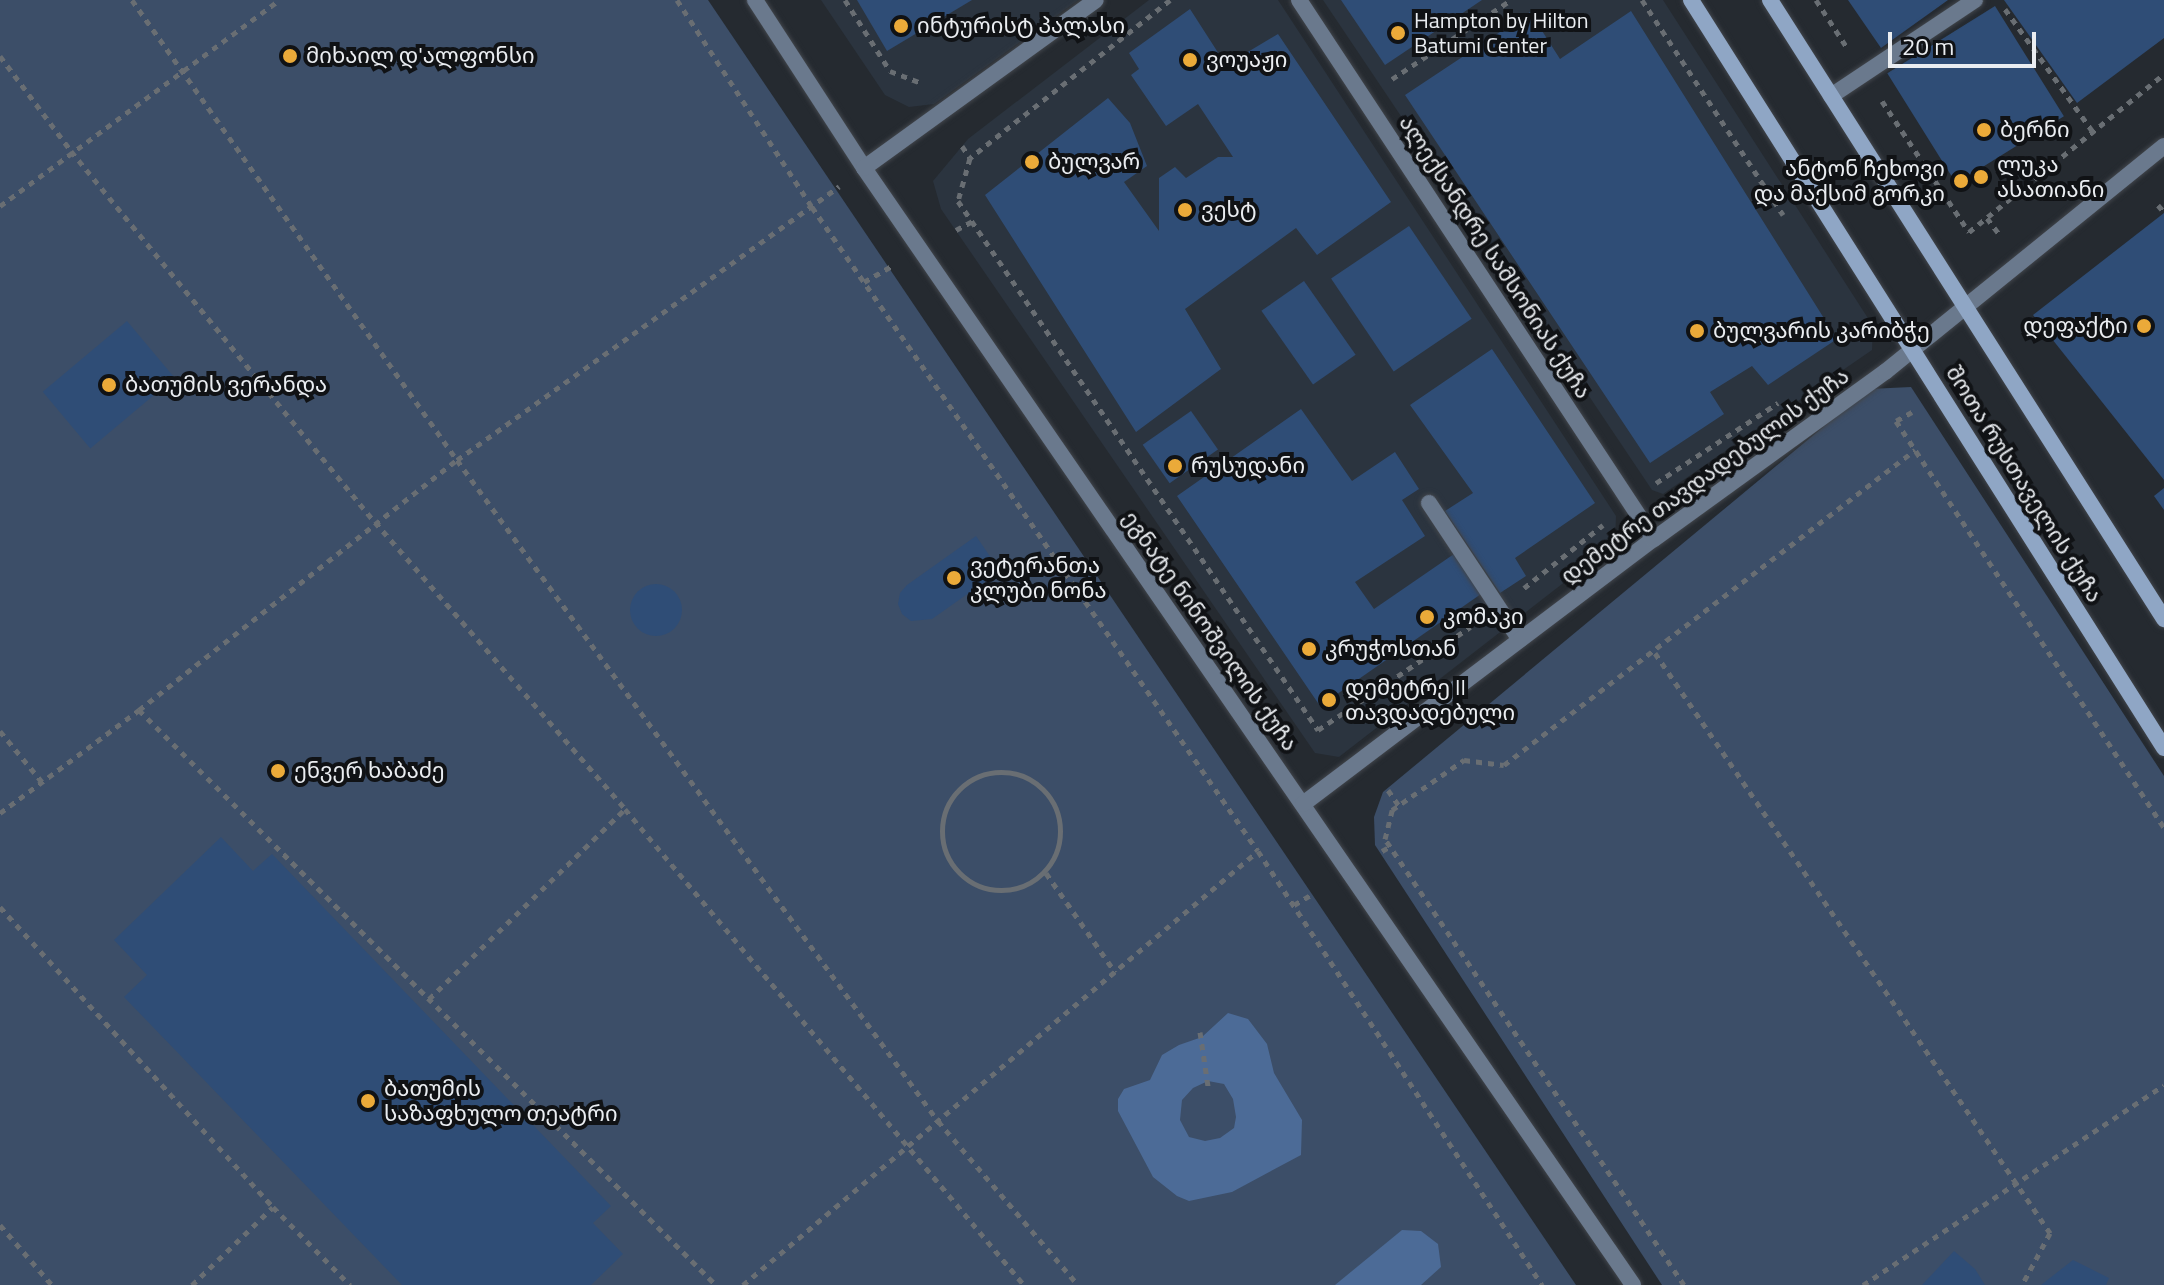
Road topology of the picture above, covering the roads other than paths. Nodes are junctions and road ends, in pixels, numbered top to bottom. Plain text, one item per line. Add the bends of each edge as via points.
1 (755, 0) edge
2 (1096, 0) edge
3 (1299, 0) edge
4 (1691, 0) edge
5 (1770, 0) edge
6 (1975, 0) edge
7 (1831, 96) junction
8 (2164, 146) edge
9 (864, 168) junction
10 (1967, 307) junction
11 (1913, 346) junction
12 (1429, 503) dead end
13 (1654, 539) junction
14 (2164, 619) edge
15 (1520, 640) junction
16 (2164, 748) edge
17 (1303, 804) junction
18 (1633, 1285) edge

1 - 9 street, ეგნატე ნინოშვილის ქუჩა
2 - 9 street
3 - 13 street, ალექსანდრე სამსონიას ქუჩა
4 - 11 main road, შოთა რუსთაველის ქუჩა
5 - 7 main road, შოთა რუსთაველის ქუჩა
6 - 7 street
7 - 10 main road, შოთა რუსთაველის ქუჩა
8 - 10 street, დემეტრე თავდადებულის ქუჩა
9 - 17 street, ეგნატე ნინოშვილის ქუჩა
10 - 11 street, დემეტრე თავდადებულის ქუჩა
10 - 14 main road, შოთა რუსთაველის ქუჩა
11 - 13 street, დემეტრე თავდადებულის ქუჩა via 1885,372
11 - 16 main road, შოთა რუსთაველის ქუჩა
12 - 15 street
13 - 15 street, დემეტრე თავდადებულის ქუჩა
15 - 17 street, დემეტრე თავდადებულის ქუჩა
17 - 18 street, ეგნატე ნინოშვილის ქუჩა

